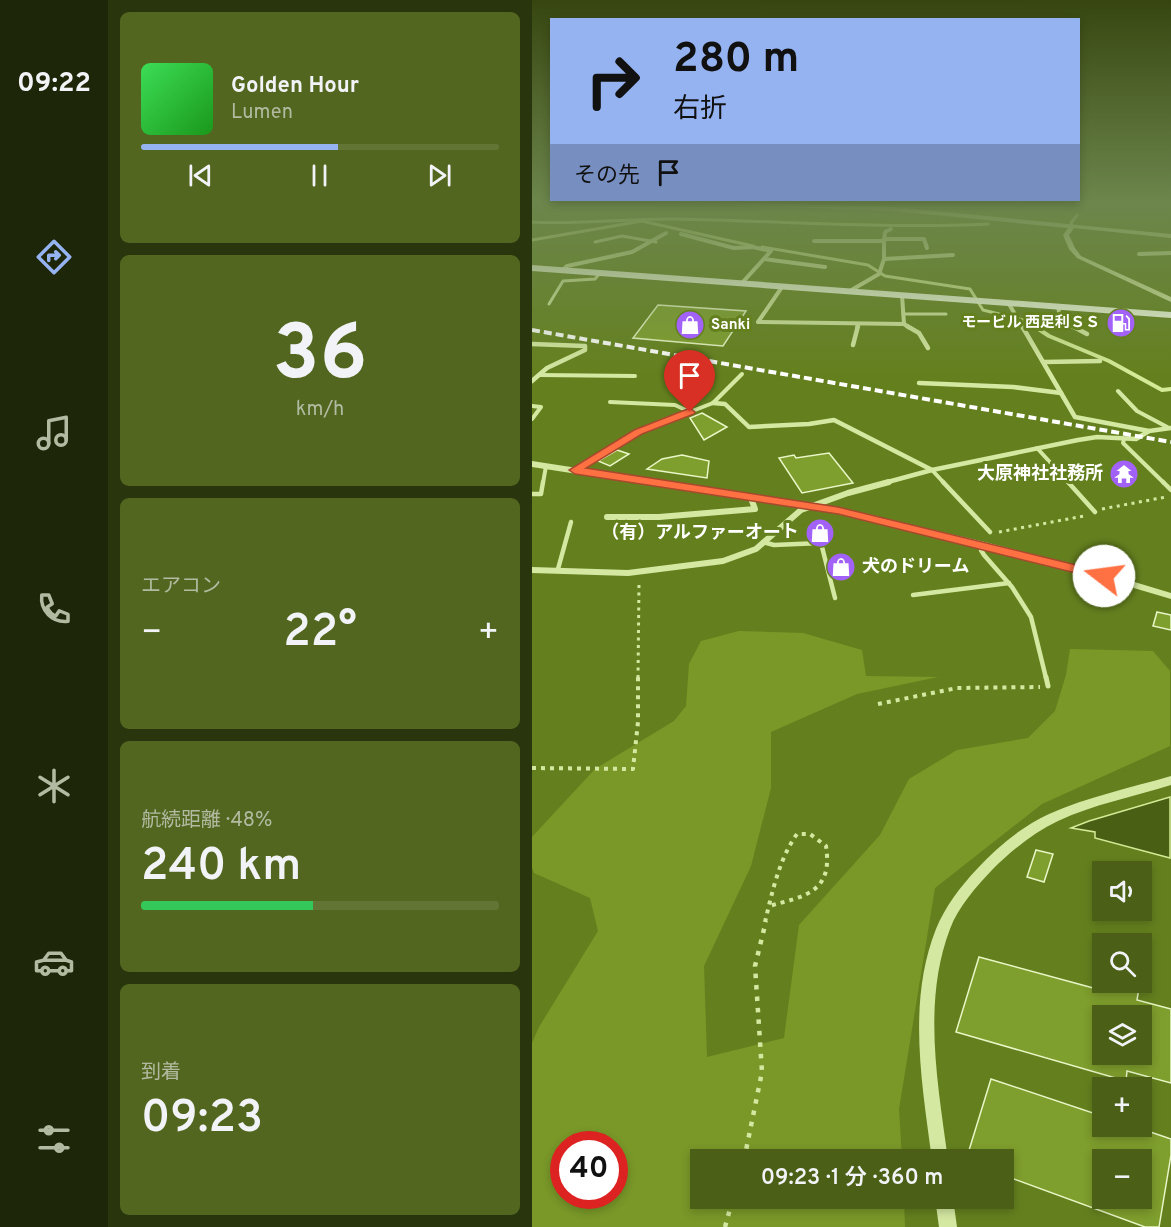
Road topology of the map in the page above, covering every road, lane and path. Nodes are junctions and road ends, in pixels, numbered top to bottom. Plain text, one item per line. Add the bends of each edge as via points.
1 (606, 259) edge
2 (764, 259) edge
3 (766, 259) edge
4 (884, 259) edge
5 (1085, 259) edge
6 (825, 267) dead end
7 (532, 268) edge
8 (563, 270) junction
9 (600, 273) junction
10 (741, 284) junction
11 (782, 287) junction
12 (848, 292) junction
13 (902, 296) junction
14 (1171, 300) edge
15 (549, 304) dead end
16 (1009, 304) junction
17 (1058, 307) junction
18 (903, 314) junction
19 (946, 314) dead end
20 (1171, 315) edge
21 (858, 324) junction
22 (904, 324) junction
23 (1087, 334) dead end
24 (532, 344) edge
25 (853, 345) dead end
26 (928, 348) dead end
27 (1100, 361) dead end
28 (1044, 362) junction
29 (742, 374) dead end
30 (540, 375) junction
31 (635, 376) dead end
32 (532, 381) edge
33 (919, 383) dead end
34 (1118, 391) dead end
35 (1061, 393) junction
36 (610, 402) dead end
37 (713, 403) junction
38 (532, 406) edge
39 (690, 412) junction
40 (532, 419) edge
41 (1170, 428) edge
42 (1149, 431) junction
43 (1124, 439) junction
44 (1037, 448) junction
45 (532, 464) edge
46 (546, 466) junction
47 (575, 470) junction
48 (932, 470) junction
49 (1171, 490) edge
50 (532, 494) edge
51 (1171, 496) edge
52 (754, 497) junction
53 (810, 506) junction
54 (1095, 512) junction
55 (607, 517) dead end
56 (571, 522) dead end
57 (990, 532) joint
58 (763, 542) junction
59 (982, 544) junction
60 (558, 569) junction
61 (532, 571) edge
62 (639, 572) junction
63 (1009, 583) junction
64 (913, 595) dead end
65 (1171, 596) edge
66 (835, 598) dead end
67 (1048, 686) joint
68 (878, 704) dead end
69 (532, 768) edge
70 (1171, 780) edge
71 (769, 906) junction
72 (746, 1149) edge
73 (939, 1149) edge
74 (730, 1209) edge
75 (946, 1209) edge
76 (726, 1227) edge
77 (948, 1227) edge

1 - 8 street
2 - 10 street
3 - 6 street
4 - 12 street via 879,274
5 - 14 street
7 - 8 main road
8 - 9 main road
9 - 10 main road
9 - 15 lane via 595,279 563,281
10 - 11 main road
11 - 12 main road
11 - 21 street via 758,322
12 - 13 main road
13 - 16 main road
13 - 18 street
16 - 17 main road
16 - 28 street
17 - 20 main road
17 - 23 street via 1061,320
18 - 19 lane
18 - 22 street
21 - 22 street
21 - 25 street
22 - 26 street via 919,333
24 - 30 street via 584,346 585,350
27 - 28 street
28 - 35 street
29 - 37 lane
30 - 31 lane
30 - 32 street
33 - 35 street
34 - 41 lane via 1137,411
35 - 42 street via 1077,419
36 - 39 lane via 674,405
37 - 39 lane
37 - 48 street via 725,404 749,427 834,420
38 - 40 lane via 541,407
39 - 47 lane via 638,432
41 - 42 street
42 - 43 street via 1136,439
43 - 44 street via 1097,437
43 - 49 lane via 1131,453
44 - 48 street
44 - 54 lane
45 - 46 street
46 - 47 street
46 - 50 lane via 541,494
47 - 52 street
48 - 53 street
48 - 57 lane
51 - 54 path
52 - 53 street
52 - 55 street via 755,509 659,518
53 - 58 street
53 - 59 street
54 - 57 path
56 - 60 lane
58 - 62 street via 723,561
58 - 66 lane via 821,543
59 - 63 lane via 984,555
59 - 65 street
60 - 61 street
60 - 62 street
62 - 69 path via 638,722 633,769
63 - 64 lane
63 - 67 lane via 1031,617
67 - 68 path via 957,688
70 - 73 street via 1074,810 1023,835 976,879 953,911 937,947 928,1011
71 - 71 path via 789,845 797,834 810,834 826,846 829,868 819,886
71 - 72 path via 755,966 762,1072
74 - 76 path
75 - 77 street

